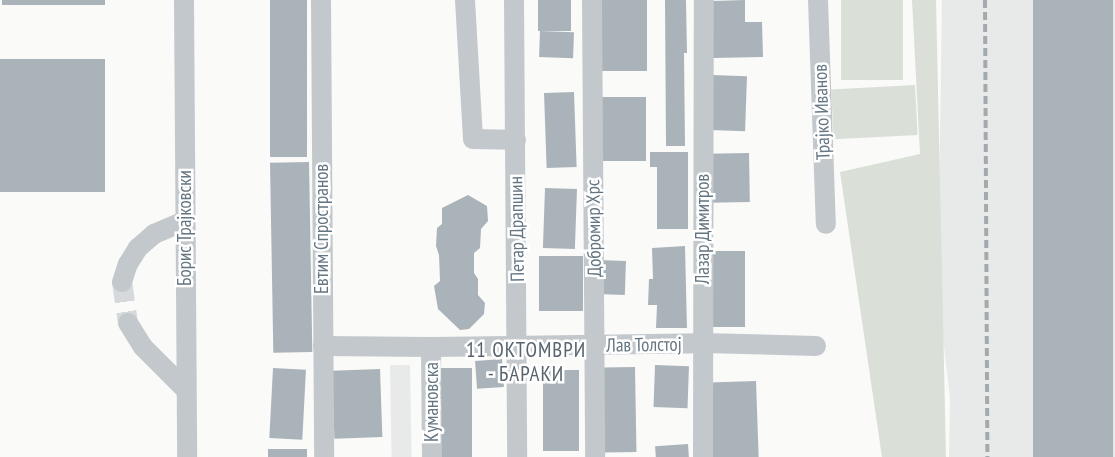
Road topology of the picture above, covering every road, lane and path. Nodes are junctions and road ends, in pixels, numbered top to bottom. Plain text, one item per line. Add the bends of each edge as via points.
1 (184, 0) edge
2 (321, 0) edge
3 (465, 0) edge
4 (514, 0) edge
5 (592, 0) edge
6 (704, 0) edge
7 (818, 0) edge
8 (516, 140) junction
9 (185, 221) junction
10 (826, 224) dead end
11 (122, 282) tunnel mouth
12 (128, 323) tunnel mouth
13 (703, 344) junction
14 (323, 346) junction
15 (518, 346) junction
16 (595, 346) junction
17 (816, 346) dead end
18 (432, 347) junction
19 (186, 390) junction
20 (187, 457) edge
21 (324, 457) edge
22 (432, 457) edge
23 (517, 457) edge
24 (595, 457) edge
25 (703, 457) edge

1 - 9 street, Борис Трајковски
2 - 14 street, Евтим Спространов
3 - 8 street via 473,139
4 - 8 street, Петар Драпшин
5 - 16 street, Добромир Хрс
6 - 13 street, Лазар Димитров
7 - 10 street, Трајко Иванов
8 - 15 street, Петар Драпшин
9 - 11 street via 154,234 138,248
9 - 19 street, Борис Трајковски
12 - 19 street via 143,347
13 - 16 street, Лав Толстој
13 - 17 street, Лав Толстој
13 - 25 street, Лазар Димитров
14 - 18 street, Лав Толстој
14 - 21 street, Евтим Спространов
15 - 16 street, Лав Толстој
15 - 18 street, Лав Толстој
15 - 23 street, Петар Драпшин
16 - 24 street, Добромир Хрс
18 - 22 street, Кумановска
19 - 20 street, Борис Трајковски

